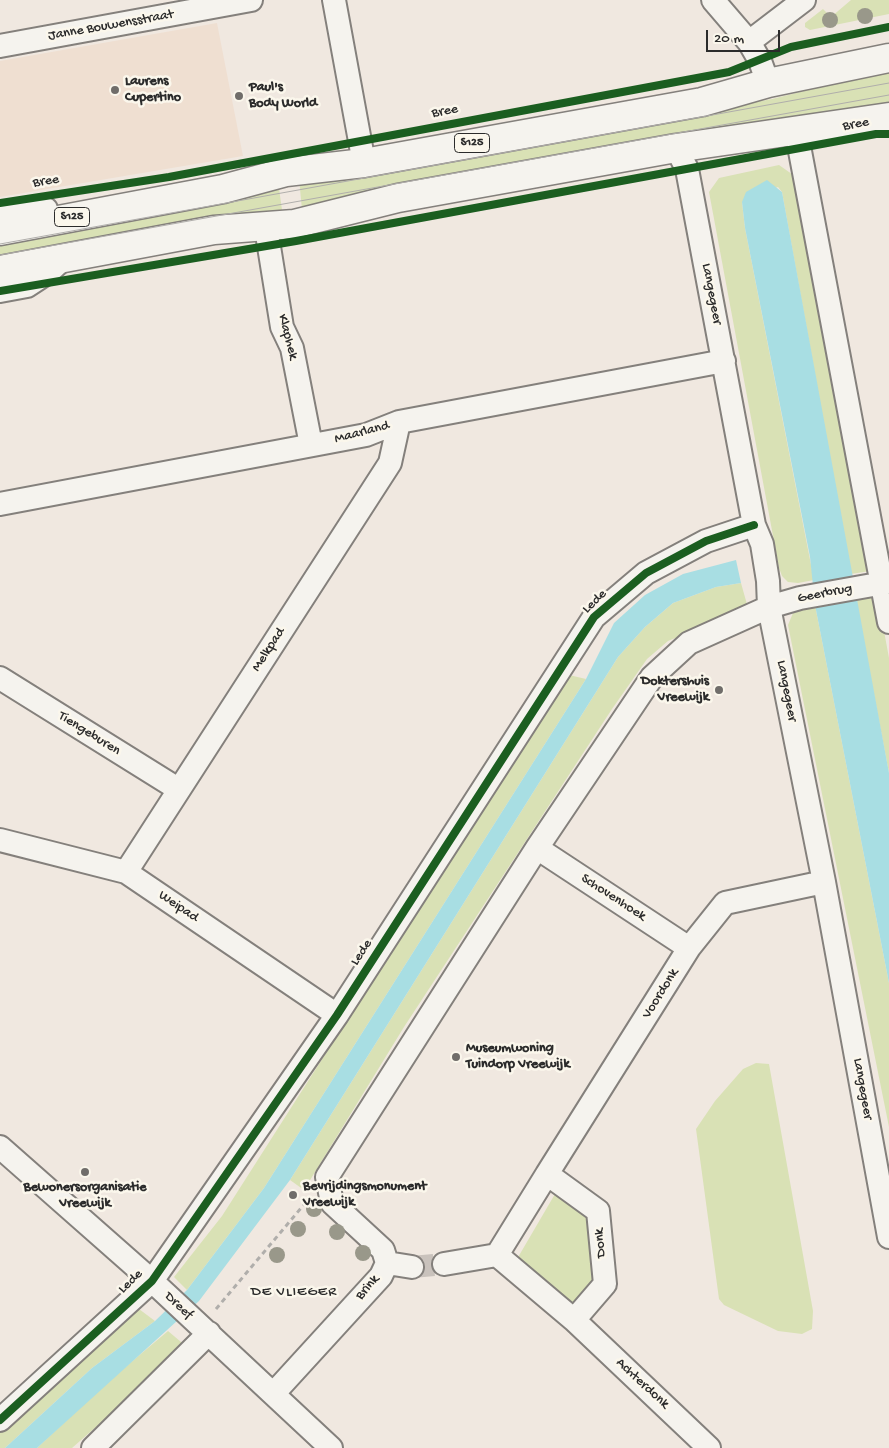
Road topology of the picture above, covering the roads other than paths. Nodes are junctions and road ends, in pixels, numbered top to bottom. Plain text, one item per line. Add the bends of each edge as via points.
1 (251, 0) edge
2 (334, 0) edge
3 (713, 0) edge
4 (804, 0) edge
5 (749, 42) junction
6 (0, 46) edge
7 (889, 58) edge
8 (768, 83) junction
9 (889, 117) edge
10 (796, 130) junction
11 (676, 148) junction
12 (363, 151) junction
13 (144, 204) junction
14 (0, 217) edge
15 (266, 228) junction
16 (0, 231) edge
17 (63, 259) junction
18 (0, 270) edge
19 (0, 291) edge
20 (724, 361) junction
21 (399, 422) junction
22 (311, 445) junction
23 (0, 504) edge
24 (754, 525) junction
25 (878, 584) edge
26 (769, 607) junction
27 (889, 622) edge
28 (0, 678) edge
29 (178, 789) junction
30 (0, 840) edge
31 (537, 848) junction
32 (126, 872) junction
33 (824, 882) junction
34 (689, 948) junction
35 (337, 1015) junction
36 (0, 1147) edge
37 (547, 1174) junction
38 (889, 1237) edge
39 (497, 1255) junction
40 (387, 1263) junction
41 (444, 1264) tunnel mouth
42 (412, 1267) tunnel mouth
43 (160, 1288) junction
44 (574, 1320) junction
45 (202, 1327) junction
46 (274, 1393) junction
47 (0, 1420) edge
48 (93, 1448) edge
49 (331, 1448) edge
50 (709, 1448) edge

1 - 6 street, Janne Bouwensstraat
2 - 12 street
3 - 5 street
4 - 5 street
5 - 8 street
7 - 8 main road, Bree / S125
8 - 12 main road, Bree / S125 via 702,102
9 - 10 main road, Bree
10 - 11 main road, Bree
10 - 25 street
11 - 15 main road, Bree via 398,198 325,218
11 - 20 street, Langegeer via 687,170
12 - 13 main road, Bree / S125 via 223,189
13 - 14 street, Bree via 134,198 120,197
13 - 16 main road, Bree / S125
15 - 17 main road, Bree via 214,230
15 - 22 street, Klaphek via 282,327 292,348
17 - 18 main road, Bree
17 - 19 street via 27,286
20 - 21 street, Maarland
20 - 24 street, Langegeer
21 - 22 street, Maarland via 366,435
21 - 29 street, Melkpad via 390,462
22 - 23 street, Maarland
24 - 26 street, Langegeer via 762,544
24 - 35 street, Lede via 706,541 646,573 594,617
25 - 26 street, Geerbrug
25 - 27 street
26 - 31 street via 689,643 652,677
26 - 33 street, Langegeer
28 - 29 street, Tiengeburen
29 - 32 street, Melkpad
30 - 32 street, Weipad
31 - 34 street, Schovenhoek
31 - 40 street, Brink via 327,1177 332,1203 384,1250
32 - 35 street, Weipad
33 - 34 street, Voordonk via 725,902
33 - 38 street, Langegeer
34 - 37 street, Voordonk
35 - 43 street, Lede
36 - 43 street, Dreef
37 - 39 street
37 - 44 street, Donk via 598,1211 604,1284
39 - 41 street
39 - 44 street
40 - 42 street
40 - 46 street, Brink via 381,1276
43 - 45 street, Dreef
43 - 47 street, Lede
44 - 50 street, Achterdonk
45 - 46 street, Dreef
45 - 48 street
46 - 49 street, Dreef

